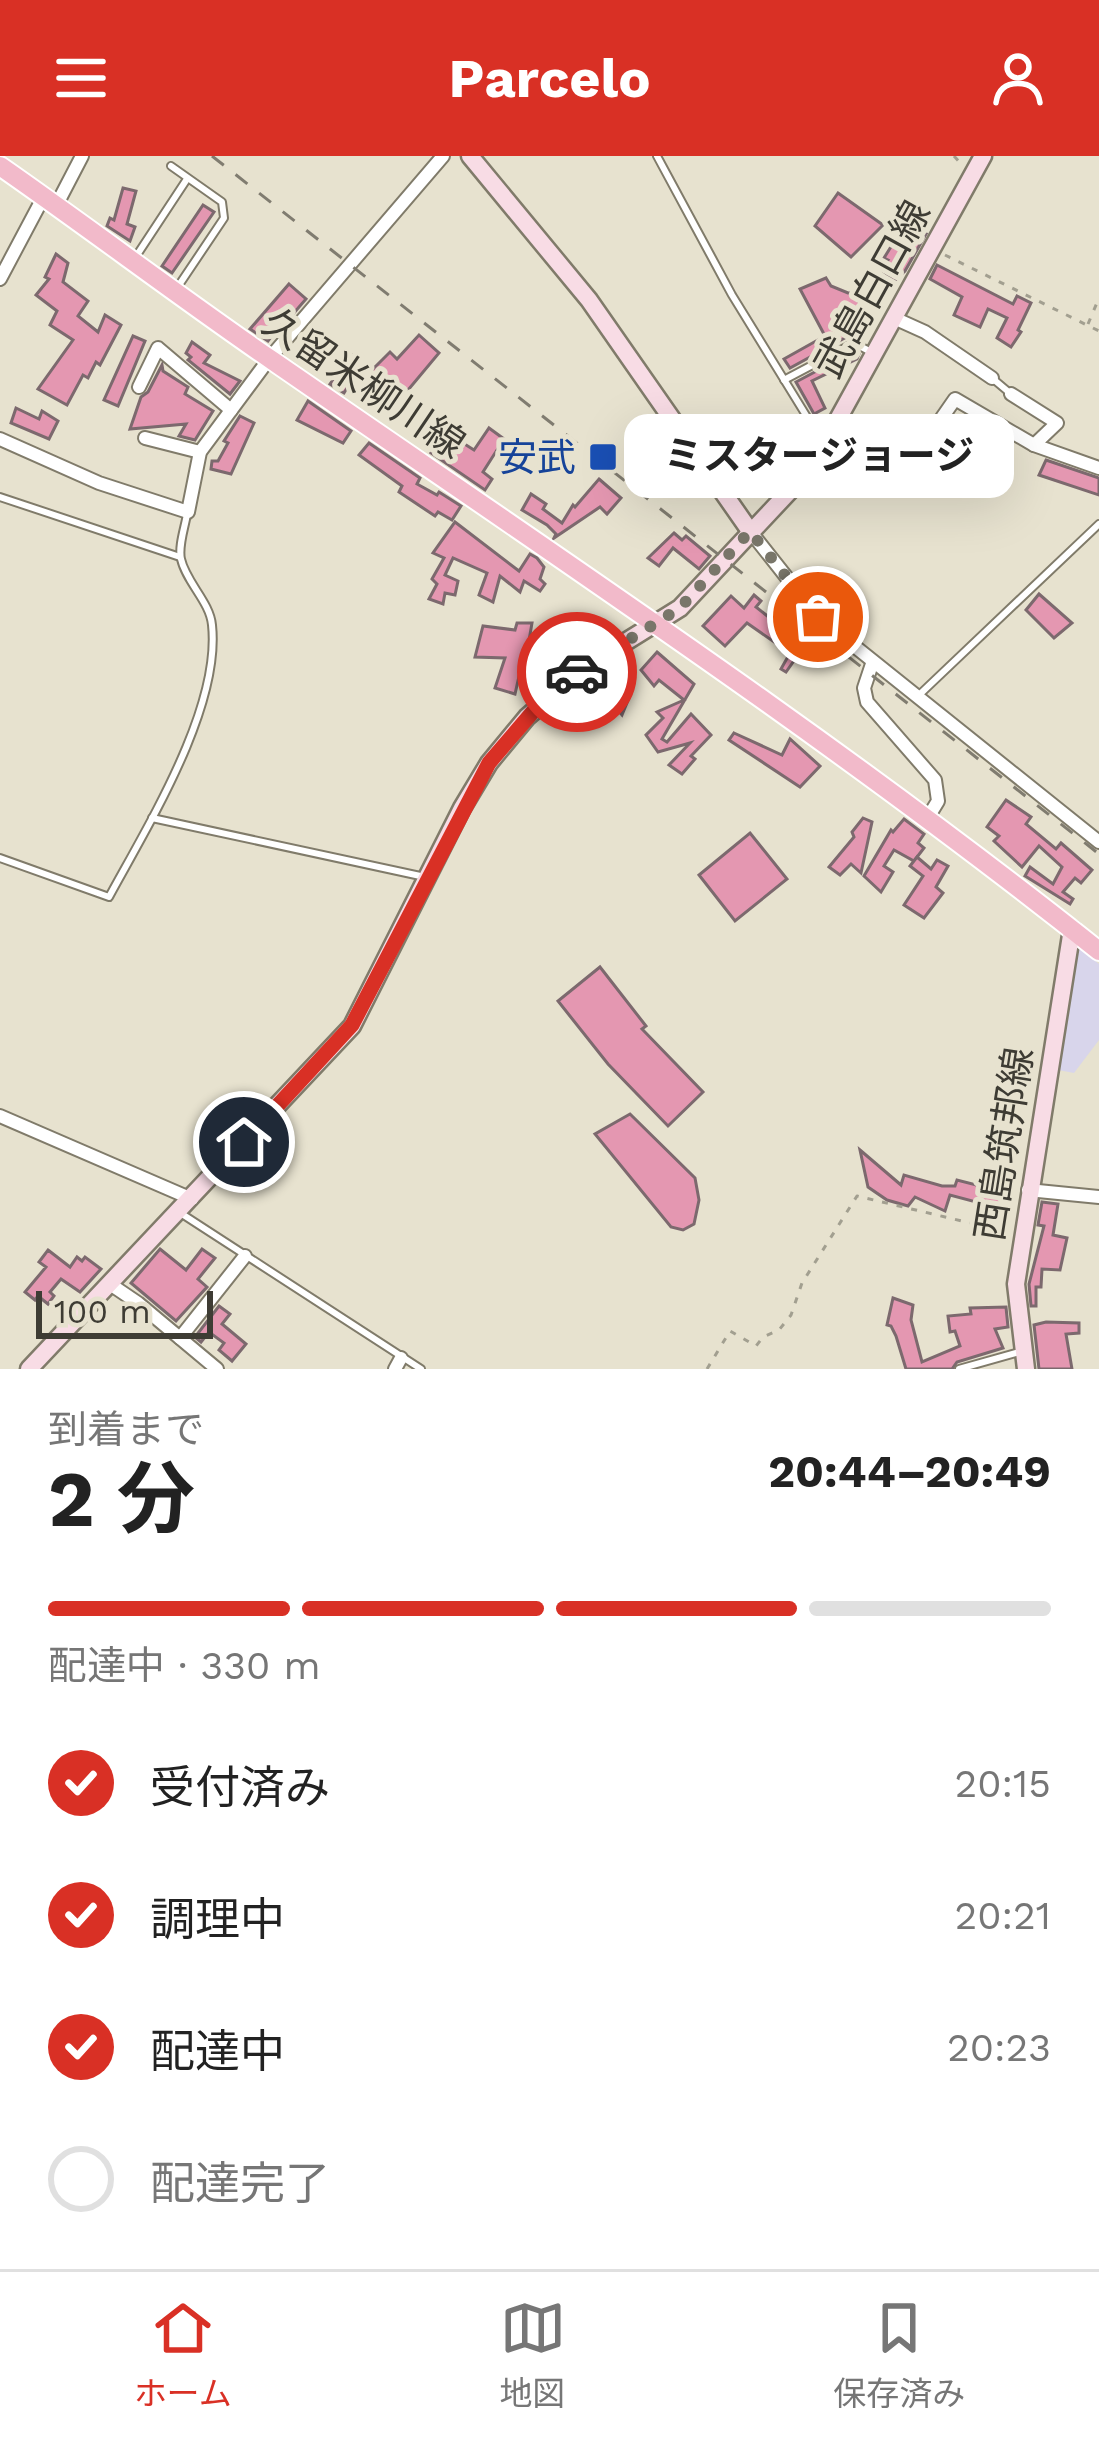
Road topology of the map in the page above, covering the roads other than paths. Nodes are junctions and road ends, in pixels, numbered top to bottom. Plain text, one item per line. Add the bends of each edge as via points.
1 (82, 156) edge
2 (442, 156) edge
3 (470, 156) edge
4 (657, 156) edge
5 (983, 156) edge
6 (0, 166) edge
7 (171, 166) dead end
8 (188, 178) junction
9 (50, 201) junction
10 (133, 261) junction
11 (0, 279) edge
12 (175, 291) junction
13 (893, 318) junction
14 (874, 354) junction
15 (269, 358) junction
16 (992, 378) joint
17 (784, 380) junction
18 (139, 387) dead end
19 (1011, 394) joint
20 (231, 410) junction
21 (837, 421) junction
22 (932, 432) junction
23 (145, 438) dead end
24 (0, 439) edge
25 (823, 444) junction
26 (1034, 445) junction
27 (200, 452) junction
28 (975, 463) dead end
29 (1099, 468) edge
30 (905, 471) junction
31 (931, 493) dead end
32 (0, 497) edge
33 (188, 512) junction
34 (1099, 524) edge
35 (750, 531) junction
36 (179, 556) junction
37 (656, 625) junction
38 (872, 664) junction
39 (916, 698) junction
40 (152, 818) junction
41 (927, 819) junction
42 (1099, 842) edge
43 (0, 858) edge
44 (429, 878) junction
45 (1072, 929) junction
46 (1099, 951) edge
47 (0, 1116) edge
48 (1028, 1190) junction
49 (1099, 1197) edge
50 (186, 1206) junction
51 (245, 1256) junction
52 (110, 1284) junction
53 (180, 1338) junction
54 (1024, 1360) edge
55 (398, 1363) edge
56 (29, 1369) edge
57 (217, 1369) edge
58 (421, 1369) edge
59 (959, 1369) edge

1 - 9 street
2 - 15 street
3 - 35 main road via 589,300
4 - 17 lane
5 - 13 main road, 武島白口線
6 - 9 main road, 久留米柳川線
7 - 8 lane
8 - 10 lane
8 - 12 lane via 222,202 224,218
9 - 10 main road, 久留米柳川線
9 - 11 street
10 - 12 main road, 久留米柳川線
12 - 15 main road, 久留米柳川線
13 - 14 main road, 武島白口線
13 - 16 street
14 - 17 lane via 854,343
14 - 21 main road, 武島白口線
15 - 20 street
15 - 37 main road, 久留米柳川線
16 - 19 lane
17 - 25 lane
18 - 20 street via 158,348
19 - 26 street via 1057,423
20 - 27 street
21 - 25 main road, 武島白口線
21 - 30 lane
22 - 26 street via 955,399
22 - 28 lane
22 - 30 street
23 - 27 street
24 - 33 street
25 - 35 main road, 武島白口線
26 - 29 street
27 - 33 street
30 - 31 lane
32 - 36 lane
33 - 36 lane
34 - 39 lane
35 - 37 main road, 武島白口線
35 - 38 street via 818,617
36 - 40 lane via 212,618 213,649 200,712
37 - 41 main road, 久留米柳川線
37 - 44 main road, 武島白口線 via 582,669 527,717 489,763
38 - 39 street
38 - 41 street via 867,702 935,780 938,801
39 - 42 street
40 - 43 lane via 109,897
40 - 44 lane
41 - 45 main road, 久留米柳川線
44 - 50 main road, 武島白口線 via 352,1025
45 - 46 main road, 久留米柳川線
45 - 48 main road, 西島筑邦線
47 - 50 street
48 - 49 street
48 - 54 main road, 西島筑邦線 via 1016,1284
50 - 51 lane
50 - 52 main road, 武島白口線
51 - 53 street
51 - 55 lane
52 - 53 street
52 - 56 main road, 武島白口線
53 - 57 street
54 - 59 lane
55 - 58 lane

